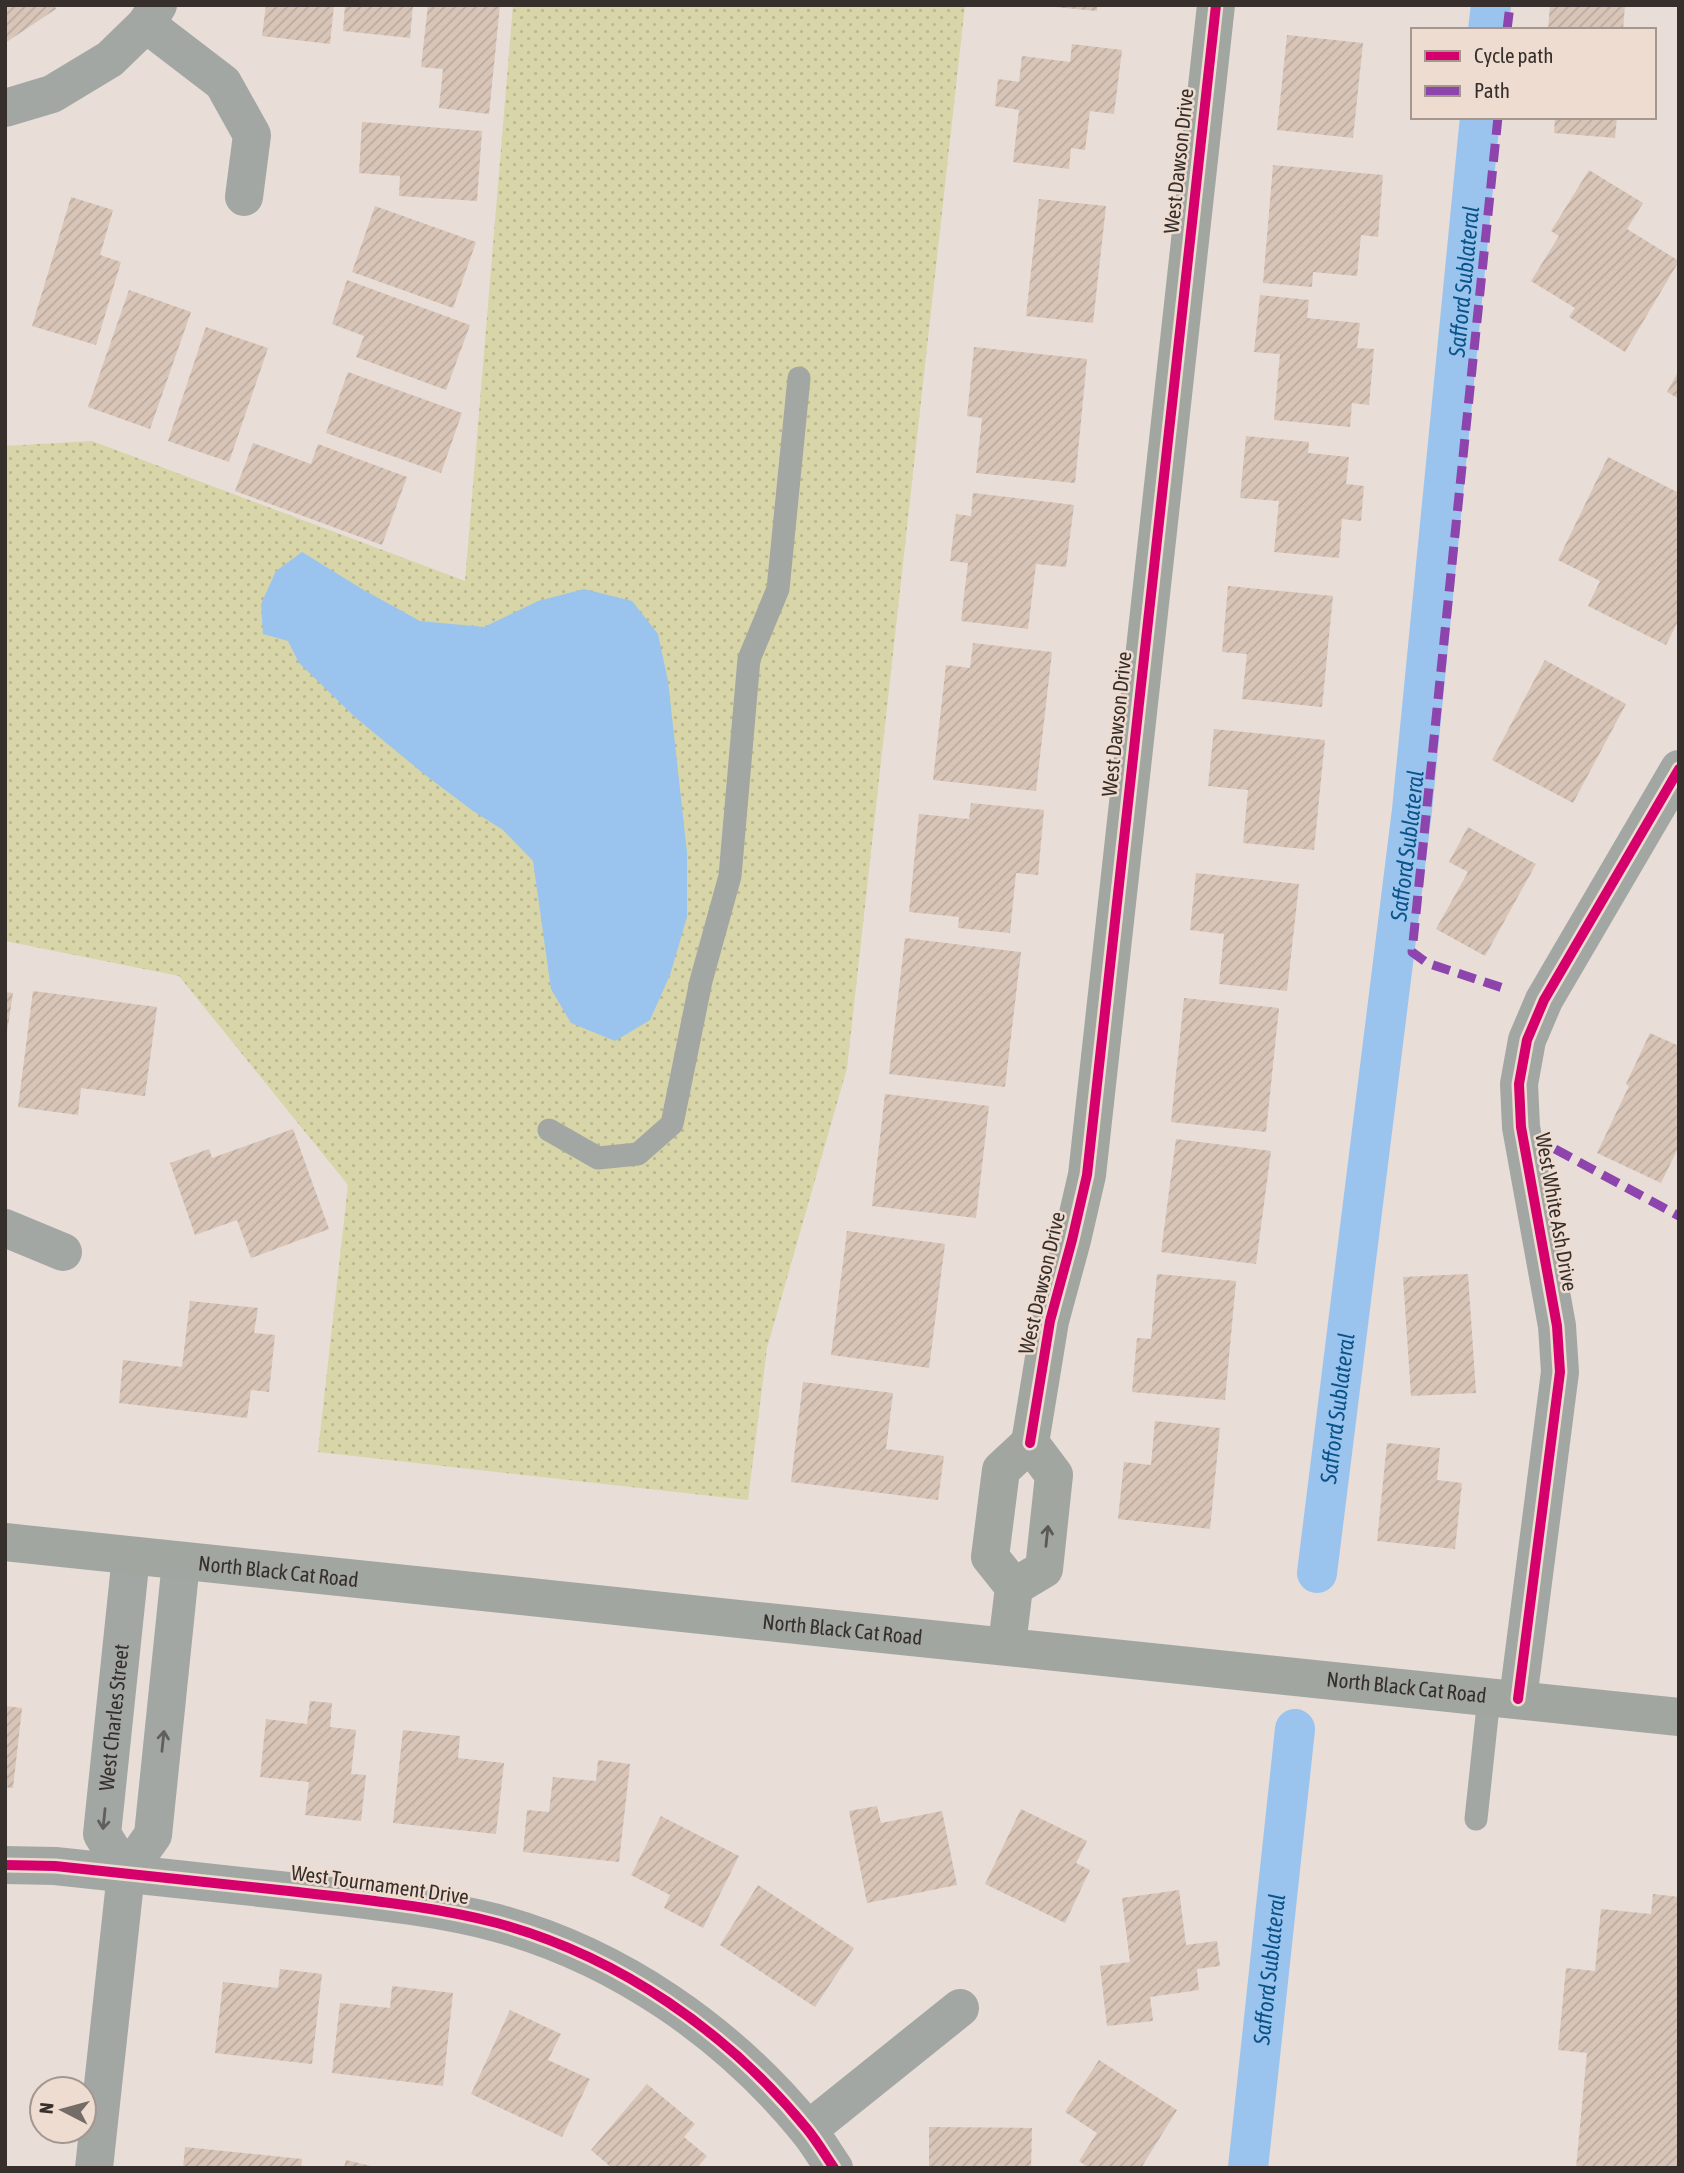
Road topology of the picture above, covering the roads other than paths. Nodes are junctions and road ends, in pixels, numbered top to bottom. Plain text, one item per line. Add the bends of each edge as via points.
1 (1216, 5) edge
2 (152, 15) edge
3 (5, 108) edge
4 (244, 197) dead end
5 (799, 378) dead end
6 (1679, 769) edge
7 (549, 1130) dead end
8 (5, 1228) edge
9 (63, 1252) dead end
10 (1030, 1443) junction
11 (5, 1542) edge
12 (131, 1556) junction
13 (181, 1562) junction
14 (1014, 1587) junction
15 (1007, 1645) junction
16 (1503, 1698) junction
17 (1679, 1717) edge
18 (1476, 1819) dead end
19 (5, 1865) edge
20 (126, 1873) junction
21 (960, 2008) dead end
22 (808, 2130) junction
23 (94, 2168) edge
24 (834, 2168) edge

1 - 10 street, West Dawson Drive via 1087,1175 1050,1321
2 - 3 street via 110,59 52,94
2 - 4 street via 223,83 252,135
5 - 7 lane via 778,589 749,659 730,876 701,981 671,1124 638,1154 598,1158
6 - 16 street, West White Ash Drive via 1544,1000 1527,1041 1519,1084 1521,1127 1557,1326 1560,1372
8 - 9 street
10 - 14 street via 1001,1470 990,1557
14 -> 10 street via 1044,1569 1054,1475
11 - 12 street, North Black Cat Road
12 - 13 street, North Black Cat Road
12 -> 20 street, West Charles Street via 102,1834
13 - 15 street, North Black Cat Road
20 -> 13 street via 153,1835
14 - 15 street
15 - 16 street, North Black Cat Road
16 - 17 street, North Black Cat Road
16 - 18 lane
19 - 20 street, West Tournament Drive
20 - 22 street, West Tournament Drive via 414,1905 559,1944 618,1972 716,2038 764,2081
20 - 23 street
21 - 22 street
22 - 24 street, West Tournament Drive

